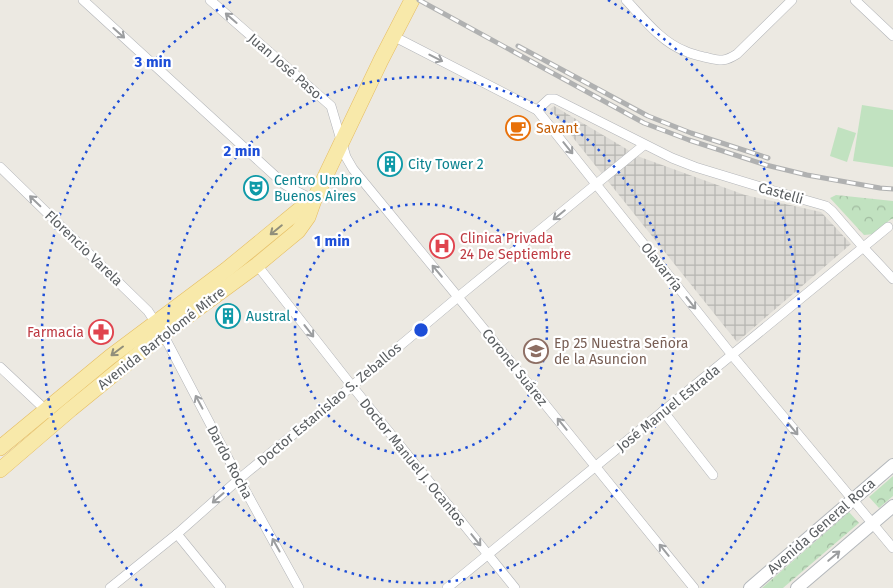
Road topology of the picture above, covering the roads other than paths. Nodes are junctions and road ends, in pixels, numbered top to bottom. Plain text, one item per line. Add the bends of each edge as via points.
1 (83, 0) edge
2 (210, 0) edge
3 (412, 0) edge
4 (626, 0) edge
5 (792, 0) edge
6 (855, 0) edge
7 (393, 36) junction
8 (893, 36) edge
9 (537, 110) junction
10 (342, 143) junction
11 (644, 145) junction
12 (0, 167) edge
13 (597, 185) junction
14 (314, 200) junction
15 (888, 227) dead end
16 (863, 248) junction
17 (257, 265) junction
18 (893, 279) edge
19 (458, 297) junction
20 (160, 328) junction
21 (732, 355) junction
22 (0, 367) edge
23 (352, 386) junction
24 (46, 410) junction
25 (663, 411) junction
26 (57, 421) junction
27 (0, 448) edge
28 (893, 465) edge
29 (596, 466) junction
30 (0, 470) edge
31 (713, 475) dead end
32 (239, 479) junction
33 (852, 500) junction
34 (893, 506) edge
35 (873, 523) junction
36 (177, 534) junction
37 (893, 548) edge
38 (488, 554) junction
39 (110, 588) edge
40 (221, 588) edge
41 (299, 588) edge
42 (447, 588) edge
43 (515, 588) edge
44 (694, 588) edge
45 (750, 588) edge
46 (797, 588) edge

1 -> 14 street via 284,184
10 -> 2 street, Juan José Paso via 331,106
3 - 7 main road, Avenida Bartolomé Mitre
4 - 5 street via 672,45 719,60 728,60 737,54
6 - 8 street
7 -> 9 street, Olavarría
7 - 10 main road, Avenida Bartolomé Mitre
9 - 11 street, Castelli via 549,99 555,99
9 -> 13 street, Olavarría
10 - 14 main road, Avenida Bartolomé Mitre
19 -> 10 street, Coronel Suárez via 353,169
11 - 13 street, Doctor Estanislao S. Zeballos
11 - 16 street, Castelli via 695,167 826,206
20 -> 12 street, Florencio Varela via 148,311
13 -> 19 street, Doctor Estanislao S. Zeballos
13 -> 21 street, Olavarría
14 - 17 main road, Avenida Bartolomé Mitre via 298,231
14 -> 20 main road, Avenida Bartolomé Mitre
15 - 16 street, José Manuel Estrada
16 - 18 street, Castelli
16 - 21 street, José Manuel Estrada
17 - 20 main road, Avenida Bartolomé Mitre
17 -> 23 street, Doctor Manuel J. Ocantos
19 - 23 street, Doctor Estanislao S. Zeballos
29 -> 19 street, Coronel Suárez
20 -> 24 main road, Avenida Bartolomé Mitre via 110,356
20 - 26 main road, Avenida Bartolomé Mitre
32 -> 20 street, Dardo Rocha
21 - 25 street, José Manuel Estrada
21 -> 33 street, Olavarría
22 - 24 street
23 - 32 street, Doctor Estanislao S. Zeballos
23 -> 38 street, Doctor Manuel J. Ocantos
24 - 26 street
24 - 27 main road, Avenida Bartolomé Mitre
25 - 29 street, José Manuel Estrada
25 - 31 street
26 - 30 main road, Avenida Bartolomé Mitre
28 - 33 main road, Avenida General Roca
29 - 38 street, José Manuel Estrada
44 -> 29 street, Coronel Suárez
32 -> 36 street, Doctor Estanislao S. Zeballos
41 -> 32 street, Dardo Rocha
33 - 35 street, Olavarría
33 - 45 main road, Avenida General Roca
34 - 35 main road
35 - 37 street, Olavarría
46 -> 35 main road
36 - 39 street, Doctor Estanislao S. Zeballos
36 - 40 street
38 - 42 street, José Manuel Estrada
38 - 43 street, Doctor Manuel J. Ocantos

